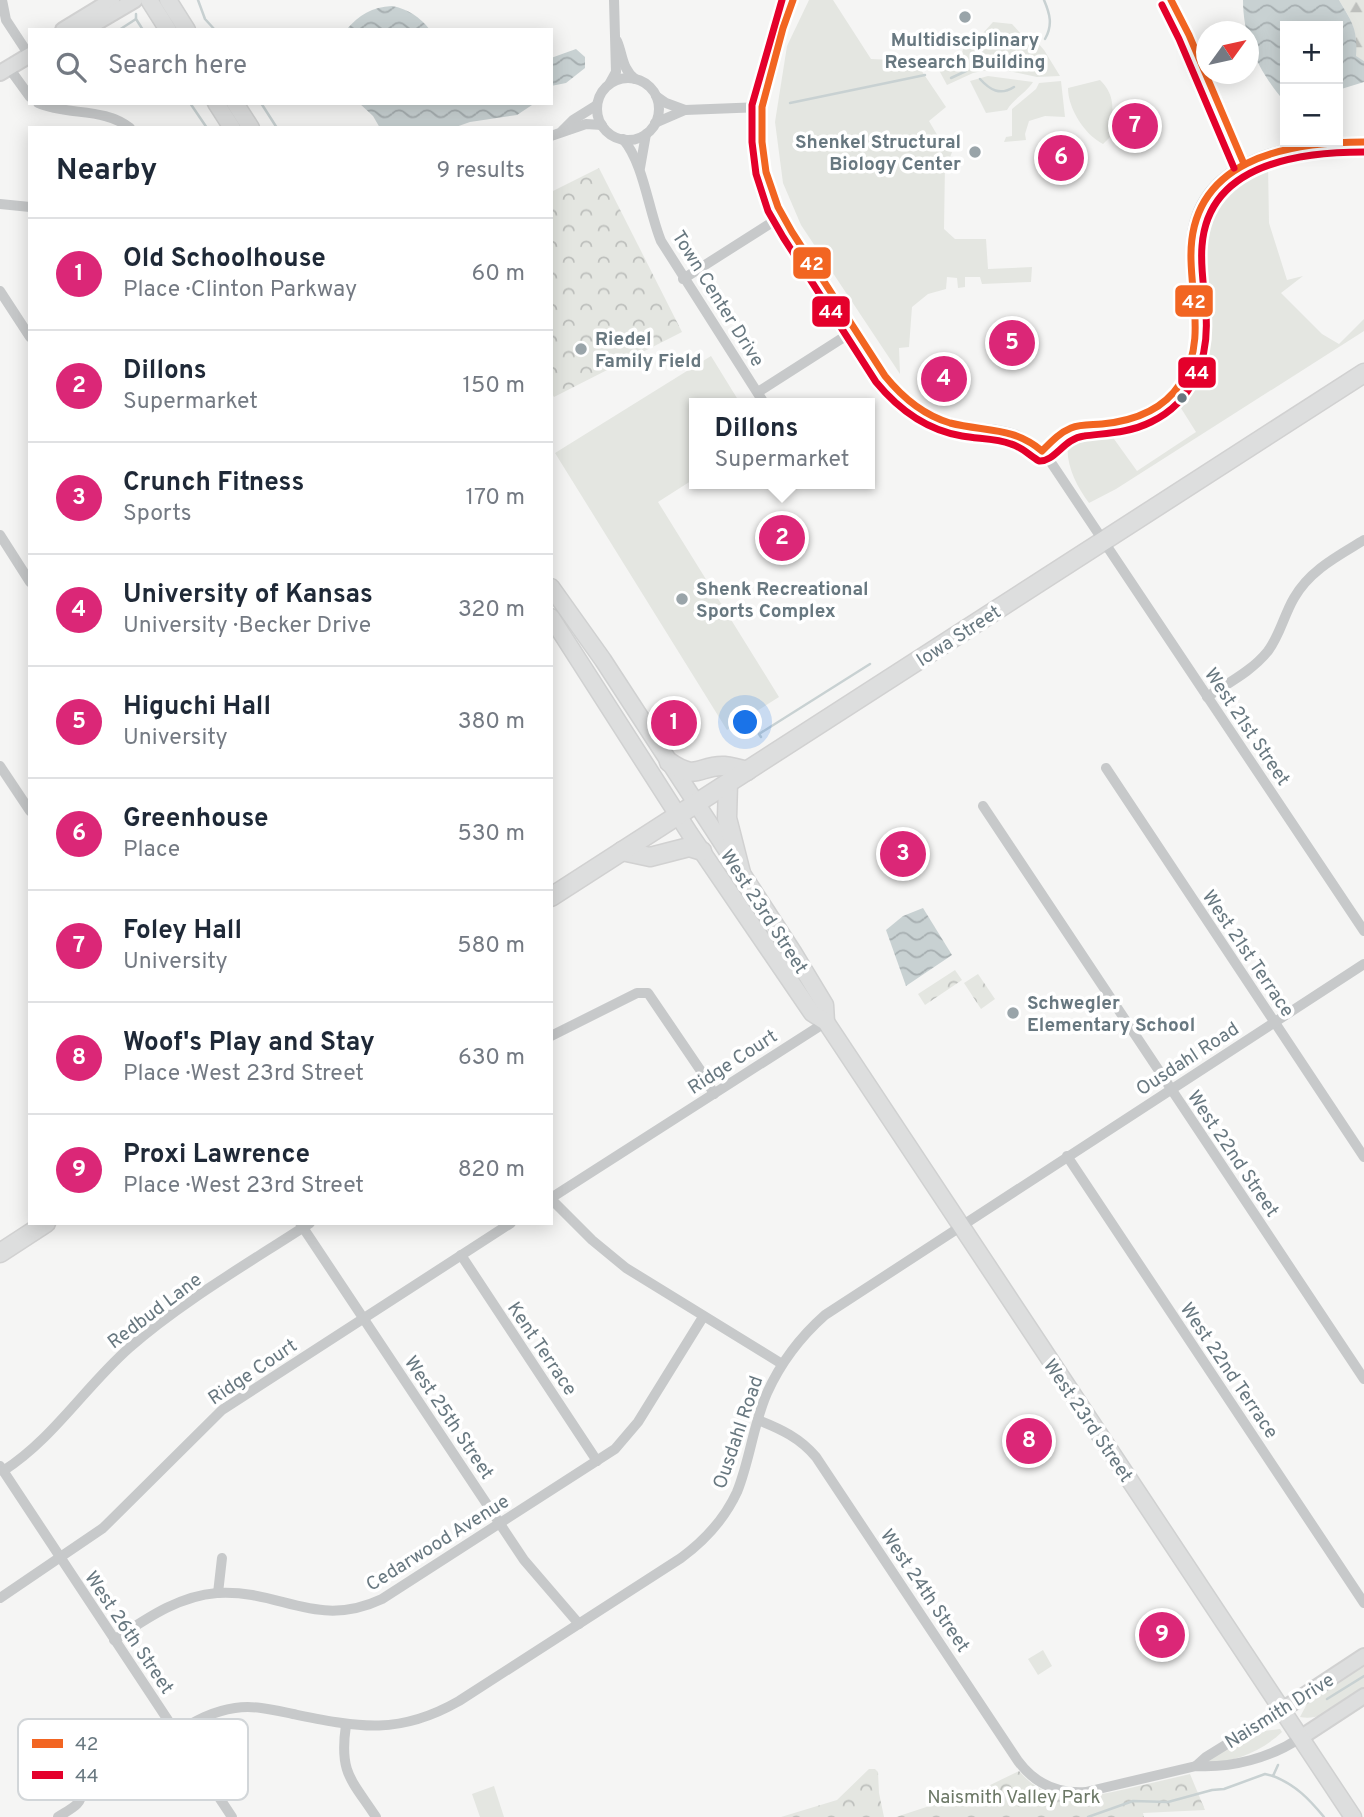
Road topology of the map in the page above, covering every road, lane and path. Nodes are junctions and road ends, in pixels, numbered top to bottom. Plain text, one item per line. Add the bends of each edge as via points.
1 (2, 0) edge
2 (113, 0) edge
3 (135, 0) edge
4 (149, 0) edge
5 (168, 0) edge
6 (614, 0) edge
7 (793, 0) edge
8 (1171, 0) edge
9 (66, 28) edge
10 (87, 28) edge
11 (167, 28) edge
12 (186, 28) edge
13 (616, 40) junction
14 (28, 53) edge
15 (28, 56) edge
16 (4, 70) edge
17 (635, 79) junction
18 (610, 83) junction
19 (28, 95) edge
20 (656, 96) junction
21 (43, 105) edge
22 (217, 105) edge
23 (236, 105) edge
24 (597, 105) junction
25 (762, 107) junction
26 (685, 110) junction
27 (655, 123) junction
28 (601, 125) junction
29 (127, 126) edge
30 (231, 126) edge
31 (250, 126) edge
32 (556, 133) edge
33 (646, 134) junction
34 (623, 139) junction
35 (1364, 142) edge
36 (1244, 164) junction
37 (639, 168) junction
38 (0, 204) edge
39 (28, 207) edge
40 (782, 216) junction
41 (683, 279) junction
42 (0, 291) edge
43 (855, 330) junction
44 (28, 334) edge
45 (1364, 373) edge
46 (758, 392) junction
47 (761, 398) edge
48 (1042, 451) junction
49 (0, 534) edge
50 (1364, 540) edge
51 (1104, 541) junction
52 (28, 579) edge
53 (553, 590) edge
54 (553, 620) edge
55 (1207, 697) junction
56 (669, 762) junction
57 (0, 766) edge
58 (1105, 768) dead end
59 (747, 771) junction
60 (728, 783) junction
61 (696, 803) junction
62 (982, 806) dead end
63 (28, 808) edge
64 (679, 815) junction
65 (622, 851) junction
66 (702, 851) junction
67 (741, 873) junction
68 (553, 896) edge
69 (1364, 931) edge
70 (1364, 964) edge
71 (826, 1022) junction
72 (1275, 1023) junction
73 (553, 1035) edge
74 (1171, 1089) junction
75 (714, 1094) junction
76 (1067, 1156) junction
77 (1364, 1157) edge
78 (553, 1198) edge
79 (553, 1201) edge
80 (43, 1225) edge
81 (305, 1225) edge
82 (508, 1225) edge
83 (960, 1226) junction
84 (0, 1253) edge
85 (461, 1255) junction
86 (703, 1317) junction
87 (363, 1318) junction
88 (782, 1364) junction
89 (1364, 1380) edge
90 (758, 1420) junction
91 (597, 1461) junction
92 (1, 1468) edge
93 (500, 1524) junction
94 (222, 1558) dead end
95 (60, 1559) junction
96 (218, 1593) junction
97 (0, 1598) edge
98 (1364, 1603) edge
99 (579, 1624) junction
100 (114, 1640) junction
101 (1364, 1656) edge
102 (1364, 1696) edge
103 (1282, 1710) junction
104 (167, 1719) edge
105 (200, 1719) edge
106 (346, 1725) junction
107 (1300, 1738) junction
108 (1196, 1766) junction
109 (1056, 1790) joint
110 (79, 1800) edge
111 (221, 1800) edge
112 (58, 1817) edge
113 (232, 1817) edge
114 (376, 1817) edge
115 (1353, 1817) edge

1 - 14 street via 6,20
2 - 9 street
3 - 10 street
4 - 11 main road
5 - 12 main road
6 - 13 street
7 - 25 street
8 - 36 street
13 - 17 street via 624,67
13 - 18 street
15 - 16 street
16 - 19 street
17 - 18 street
17 - 20 street
18 - 24 street
20 - 26 street
20 - 27 street via 659,110
21 - 29 street via 106,116
22 - 30 main road
23 - 31 main road
24 - 28 street
24 - 32 street
25 - 26 street
25 - 40 street via 763,157
26 - 27 street
27 - 33 street
28 - 32 street via 586,124
28 - 34 street
33 - 34 street
33 - 37 street, Town Center Drive
34 - 37 street, Town Center Drive
35 - 36 street via 1310,144
36 - 48 street via 1211,188 1195,221 1191,257 1198,332 1194,357 1180,384 1147,413 1128,421 1069,428
37 - 41 street, Town Center Drive via 652,220
38 - 39 street
40 - 41 street
40 - 43 street
41 - 46 street, Town Center Drive
42 - 44 street
43 - 46 street
43 - 48 street via 893,386 914,405 958,425 1017,434
45 - 51 highway, Iowa Street
46 - 47 street, Town Center Drive
48 - 51 street, West 21st Street
49 - 52 street
50 - 55 street via 1308,579 1266,653
51 - 55 street, West 21st Street
51 - 59 highway, Iowa Street
53 - 56 main road, West 23rd Street
54 - 64 main road, West 23rd Street
55 - 69 street, West 21st Street
56 - 59 highway via 692,773 722,766
56 - 61 main road, West 23rd Street
57 - 63 street
58 - 72 street, West 21st Terrace
59 - 60 highway, Iowa Street
60 - 61 highway, Iowa Street
60 - 67 highway via 725,807
61 - 64 highway, Iowa Street
61 - 67 main road, West 23rd Street
62 - 74 street, West 22nd Street
64 - 65 highway, Iowa Street
64 - 66 main road, West 23rd Street
65 - 66 highway via 650,857 689,847
65 - 68 highway, Iowa Street
66 - 71 main road, West 23rd Street via 812,1013
67 - 71 main road, West 23rd Street via 825,1005
70 - 72 street, Ousdahl Road
71 - 75 street, Ridge Court
71 - 83 main road, West 23rd Street
72 - 74 street, Ousdahl Road
72 - 77 street, West 21st Terrace
73 - 75 street via 637,993 648,993
74 - 76 street, Ousdahl Road
74 - 89 street, West 22nd Street
75 - 78 street, Ridge Court
76 - 83 street, Ousdahl Road
76 - 98 street, West 22nd Terrace
79 - 86 street via 608,1254
80 - 84 highway
81 - 87 street, West 25th Street
81 - 92 street, Redbud Lane via 130,1346 32,1450
82 - 85 street, Ridge Court
83 - 88 street, Ousdahl Road via 825,1315
83 - 103 main road, West 23rd Street
85 - 87 street, Ridge Court
85 - 91 street, Kent Terrace
86 - 88 street
86 - 91 street, Cedarwood Avenue via 630,1433
87 - 93 street, West 25th Street
87 - 95 street, Ridge Court via 222,1410 103,1528
88 - 90 street, Ousdahl Road
90 - 99 street, Ousdahl Road via 736,1493 712,1530 681,1558
90 - 109 street, West 24th Street via 790,1434 816,1457 1018,1761 1030,1776
91 - 93 street, Cedarwood Avenue
92 - 95 street, West 26th Street
93 - 96 street, Cedarwood Avenue via 393,1593 360,1608 315,1611 260,1597
93 - 99 street, West 25th Street via 540,1581
94 - 96 street
95 - 97 street, Ridge Court
95 - 100 street, West 26th Street
96 - 100 street, Cedarwood Avenue via 166,1607
99 - 106 street, Ousdahl Road via 421,1720 386,1726
100 - 104 street, West 26th Street
101 - 103 street, Naismith Drive
102 - 107 street, Naismith Drive
103 - 107 main road, West 23rd Street
103 - 108 street, Naismith Drive
105 - 106 street, Ousdahl Road via 247,1707
106 - 114 street via 345,1768
107 - 108 street, Naismith Drive via 1262,1757
107 - 115 main road, West 23rd Street
108 - 109 street, Naismith Drive via 1086,1792
110 - 112 street
111 - 113 street, West 26th Street

